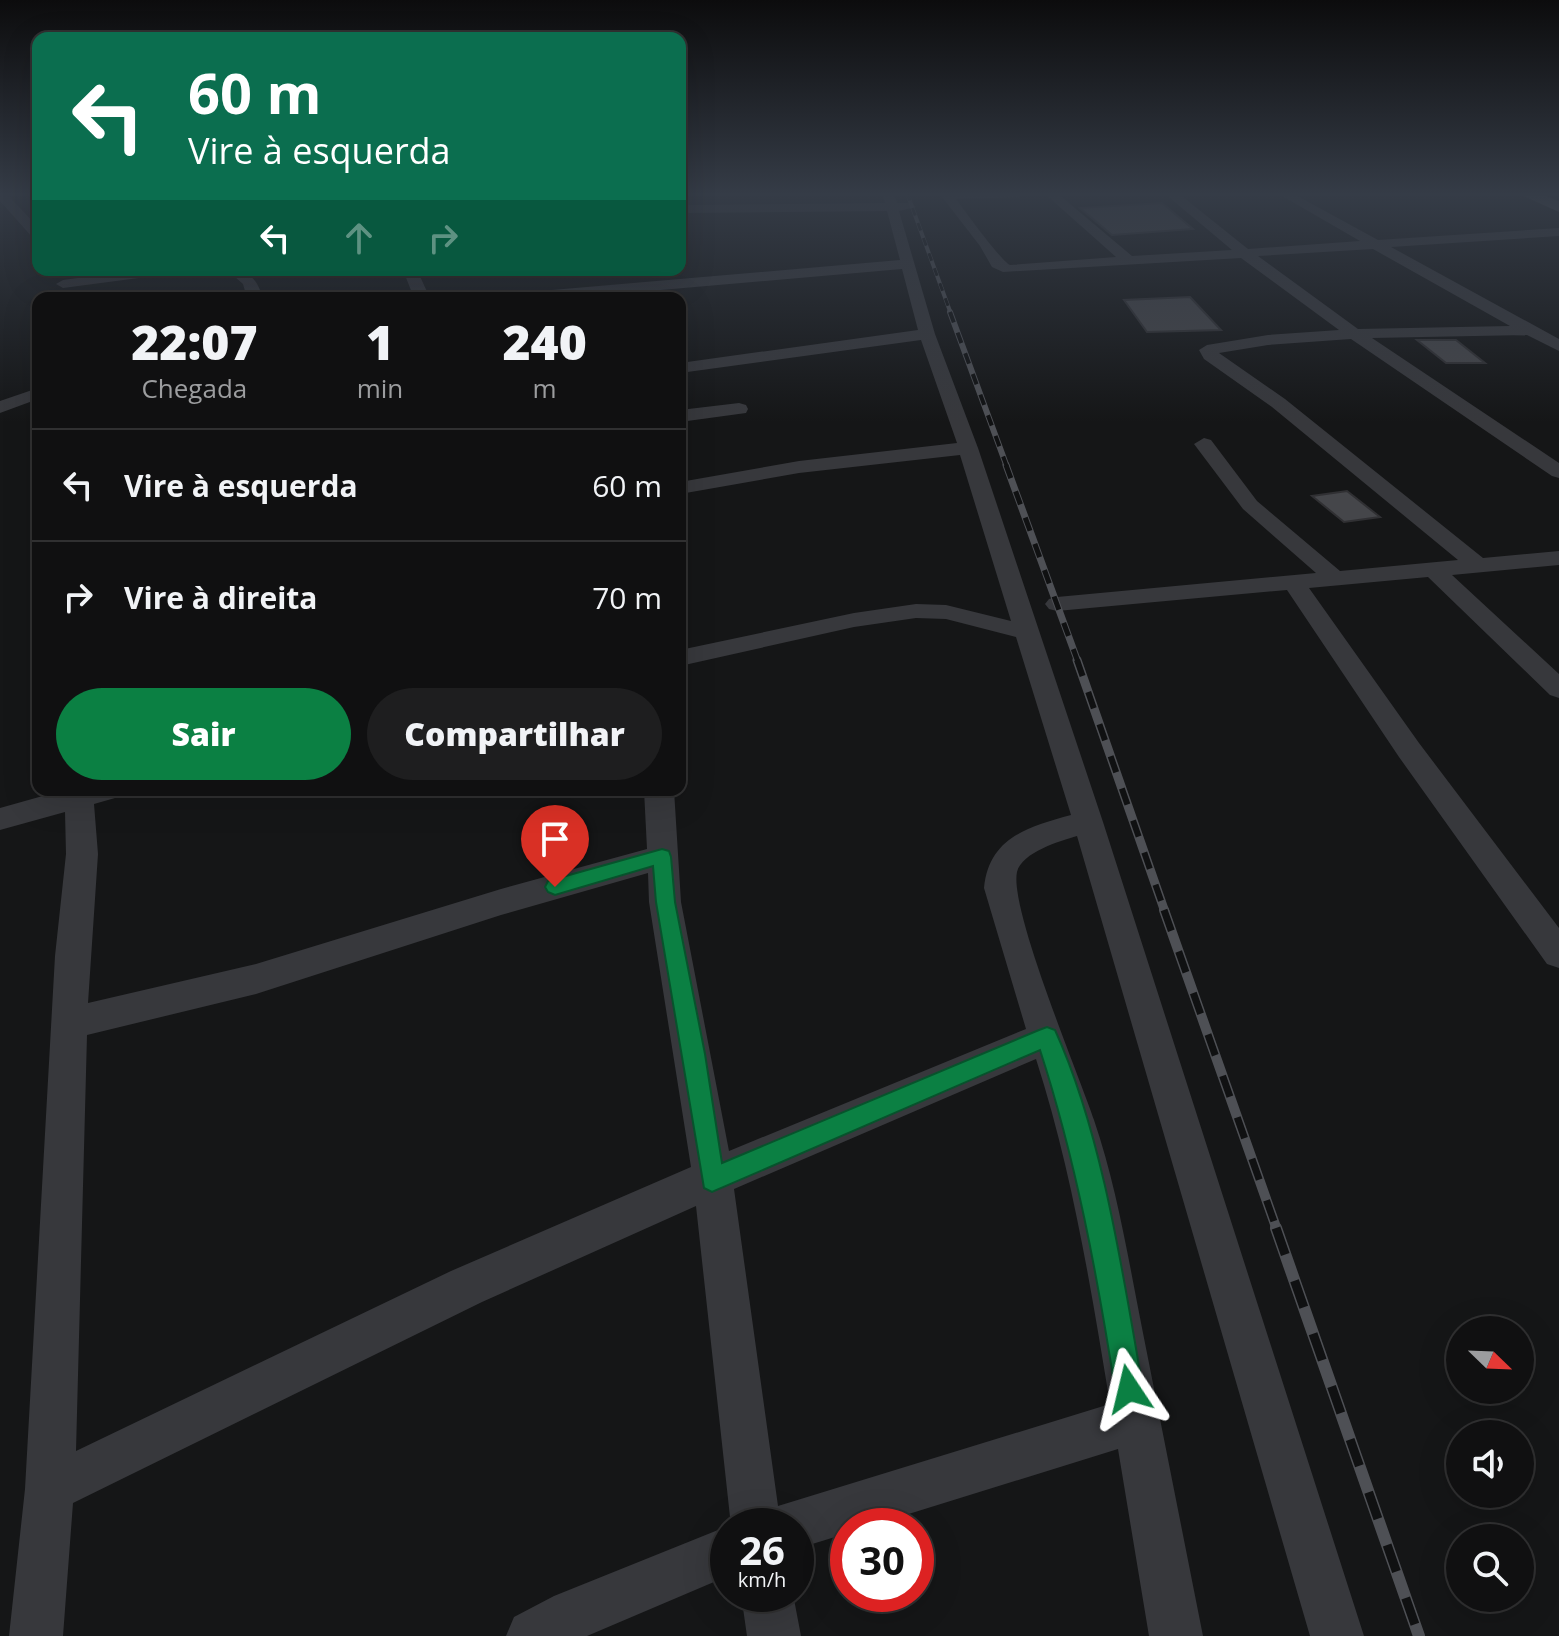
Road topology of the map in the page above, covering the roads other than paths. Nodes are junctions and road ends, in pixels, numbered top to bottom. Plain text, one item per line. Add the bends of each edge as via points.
1 (851, 269) edge
2 (909, 269) edge
3 (1266, 269) edge
4 (1419, 269) edge
5 (123, 276) edge
6 (242, 276) edge
7 (62, 284) edge
8 (253, 292) edge
9 (615, 292) edge
10 (1530, 330) junction
11 (927, 334) junction
12 (1353, 334) junction
13 (1559, 346) edge
14 (686, 367) edge
15 (32, 395) edge
16 (0, 407) edge
17 (739, 409) dead end
18 (32, 414) edge
19 (0, 415) edge
20 (686, 415) edge
21 (1204, 444) dead end
22 (968, 448) junction
23 (1559, 472) edge
24 (686, 487) edge
25 (1559, 558) edge
26 (1478, 565) junction
27 (1436, 572) junction
28 (1337, 580) junction
29 (1295, 585) junction
30 (1057, 604) dead end
31 (1025, 632) junction
32 (686, 657) edge
33 (1559, 689) edge
34 (74, 796) edge
35 (87, 796) edge
36 (659, 796) edge
37 (0, 819) edge
38 (1088, 822) junction
39 (662, 857) junction
40 (1559, 954) edge
41 (70, 1023) junction
42 (1047, 1037) junction
43 (712, 1180) junction
44 (1134, 1420) junction
45 (50, 1489) junction
46 (754, 1508) edge
47 (814, 1519) edge
48 (710, 1558) edge
49 (770, 1612) edge
50 (36, 1636) edge
51 (533, 1636) edge
52 (774, 1636) edge
53 (1176, 1636) edge
54 (1337, 1636) edge

1 - 9 street
2 - 11 street
3 - 12 street
4 - 10 street
5 - 7 street
6 - 8 street
10 - 12 street
10 - 13 street
11 - 14 street
11 - 22 street
12 - 23 street
12 - 26 street via 1207,350
15 - 16 street
17 - 20 street
18 - 19 street
21 - 28 street via 1250,505
22 - 24 street via 799,467
22 - 31 street
25 - 26 street
26 - 27 street
27 - 28 street
27 - 33 street
28 - 29 street
29 - 30 street
29 - 40 street
31 - 32 street via 946,612 916,611
31 - 38 street
34 - 37 street
35 - 41 street
36 - 39 street
38 - 42 street via 1031,841 1002,866 1000,888
38 - 54 street
39 - 41 street via 256,979
39 - 43 street
41 - 45 street
42 - 43 street
42 - 44 street via 1080,1139
43 - 45 street via 302,1364
43 - 46 street
44 - 47 street
44 - 53 street
45 - 50 street
48 - 51 street
49 - 52 street

